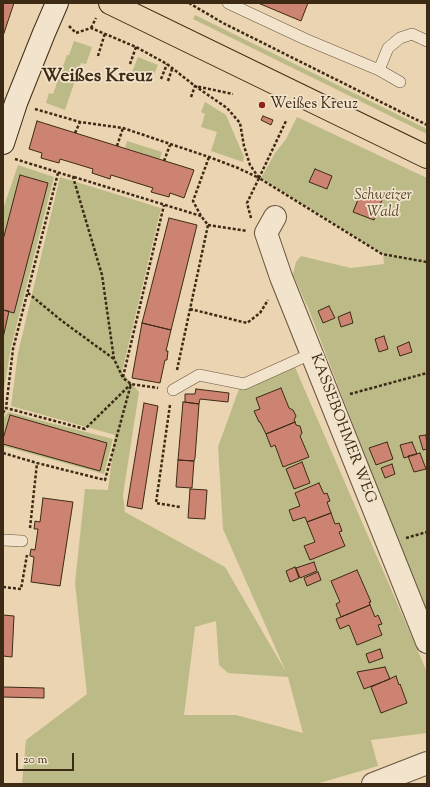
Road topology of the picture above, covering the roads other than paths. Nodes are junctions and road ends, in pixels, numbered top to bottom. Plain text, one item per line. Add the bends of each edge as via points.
1 (58, 3) edge
2 (110, 3) edge
3 (230, 4) edge
4 (427, 41) edge
5 (379, 70) junction
6 (400, 82) dead end
7 (9, 101) edge
8 (8, 150) edge
9 (427, 157) edge
10 (270, 225) road end
11 (313, 353) junction
12 (173, 390) road end
13 (3, 540) edge
14 (22, 541) dead end
15 (427, 642) edge
16 (427, 763) edge
17 (373, 784) edge

1 - 7 street
2 - 9 main road
3 - 5 lane
4 - 5 lane via 412,34 400,38 388,48
5 - 6 lane
7 - 8 street
10 - 11 street, KASSEBOHMER WEG via 281,277
11 - 12 lane via 244,384 199,375
11 - 15 street, KASSEBOHMER WEG
13 - 14 lane
16 - 17 street

